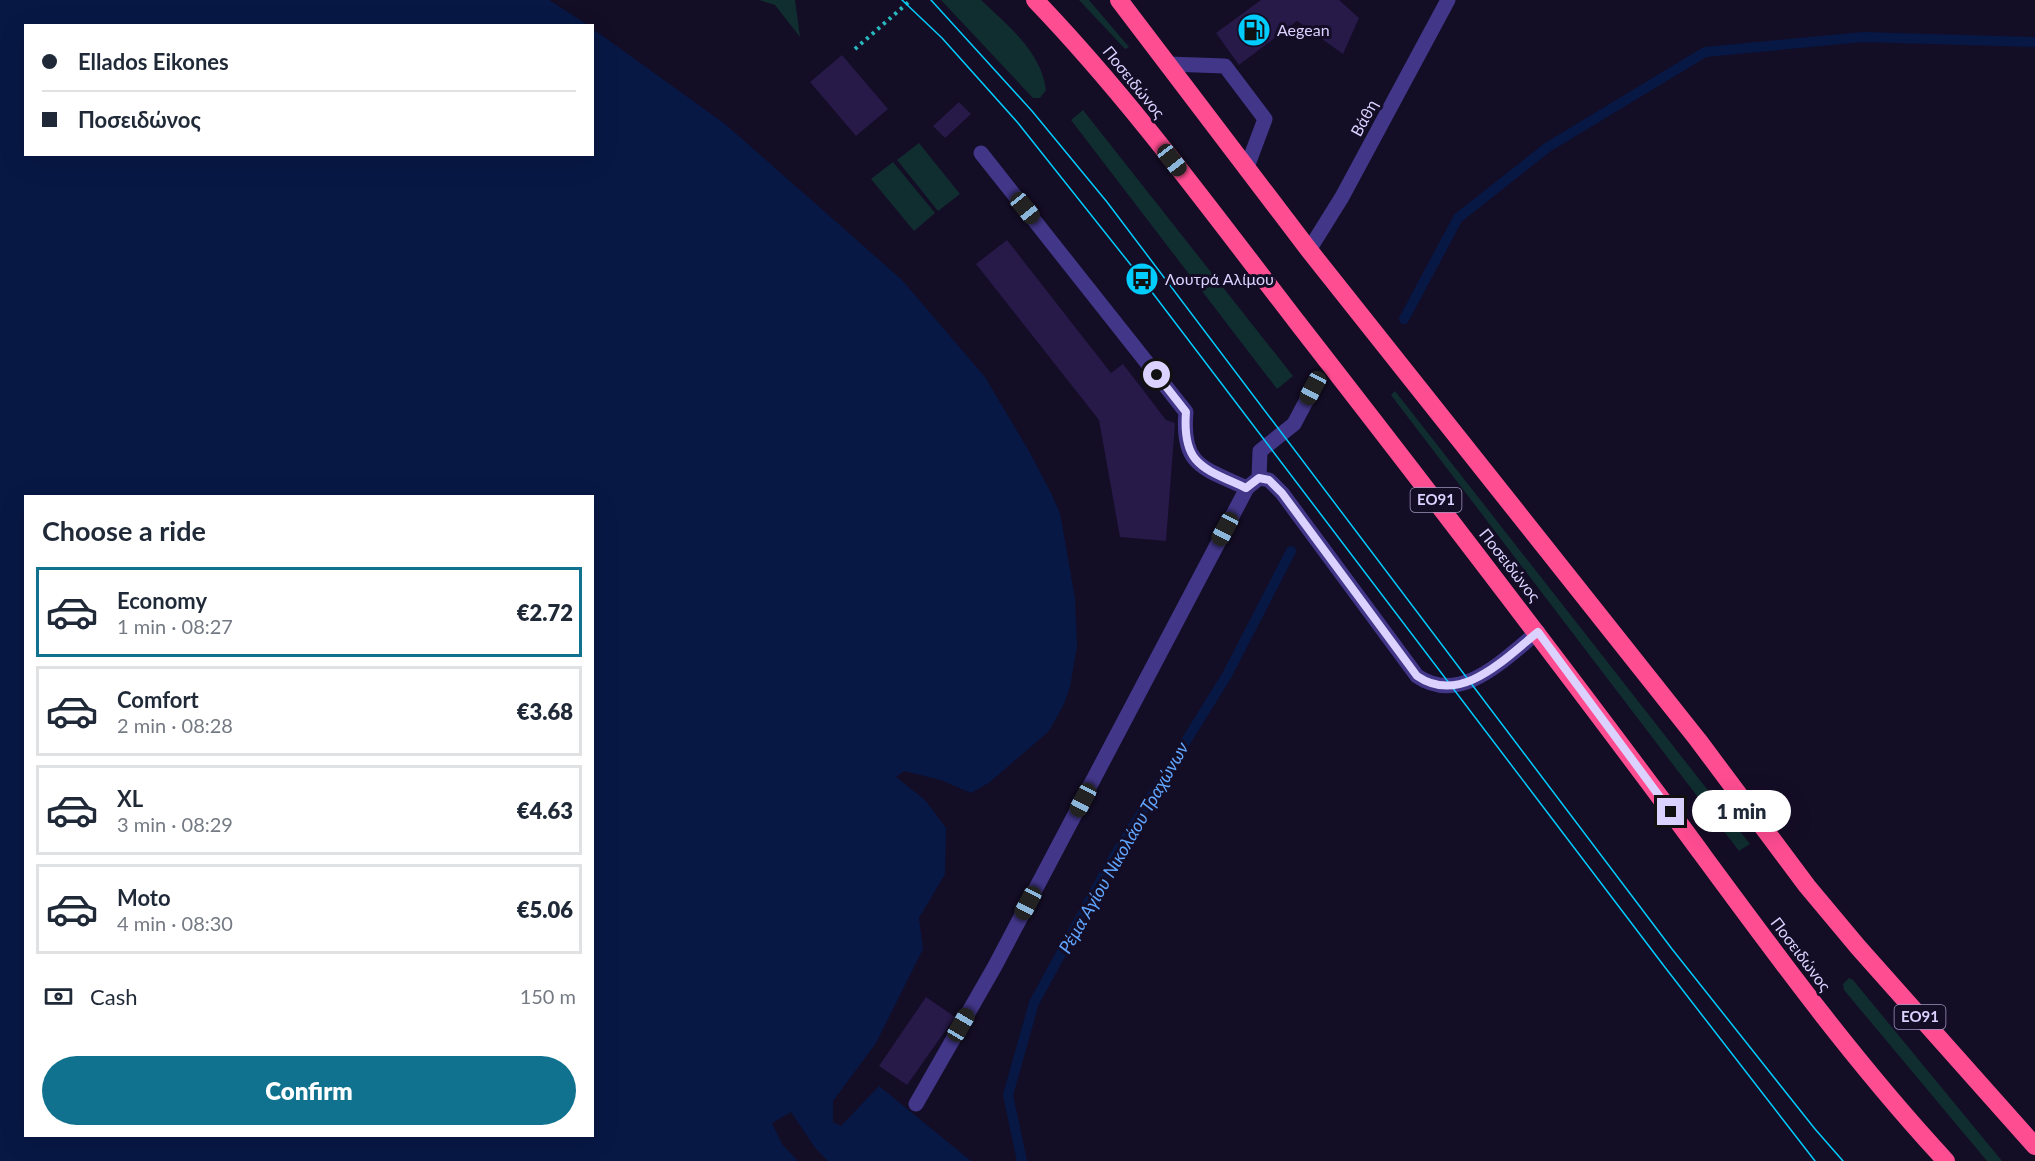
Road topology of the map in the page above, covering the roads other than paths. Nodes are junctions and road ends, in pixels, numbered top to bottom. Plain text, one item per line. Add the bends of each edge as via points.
1 (1035, 0) edge
2 (1119, 0) edge
3 (1448, 0) edge
4 (1168, 64) junction
5 (981, 153) dead end
6 (1247, 167) junction
7 (1309, 250) junction
8 (1313, 388) dead end
9 (1253, 483) junction
10 (1538, 632) junction
11 (916, 1104) dead end
12 (2035, 1146) edge
13 (1946, 1161) edge

1 - 10 highway, Ποσειδώνος / ΕΟ91 via 1079,45 1172,160
2 - 4 highway, ΕΟ91
3 - 7 street, Βάθη via 1342,197
4 - 6 highway, ΕΟ91
4 - 6 street via 1225,66 1265,119
5 - 9 street via 1186,412 1184,435 1198,464
6 - 7 highway, ΕΟ91
7 - 12 highway, ΕΟ91 via 1857,947
8 - 9 street via 1294,424 1260,451
9 - 10 street via 1269,480 1282,493 1417,676 1431,685 1472,682
9 - 11 street via 995,966
10 - 13 highway, Ποσειδώνος / ΕΟ91 via 1821,1013

